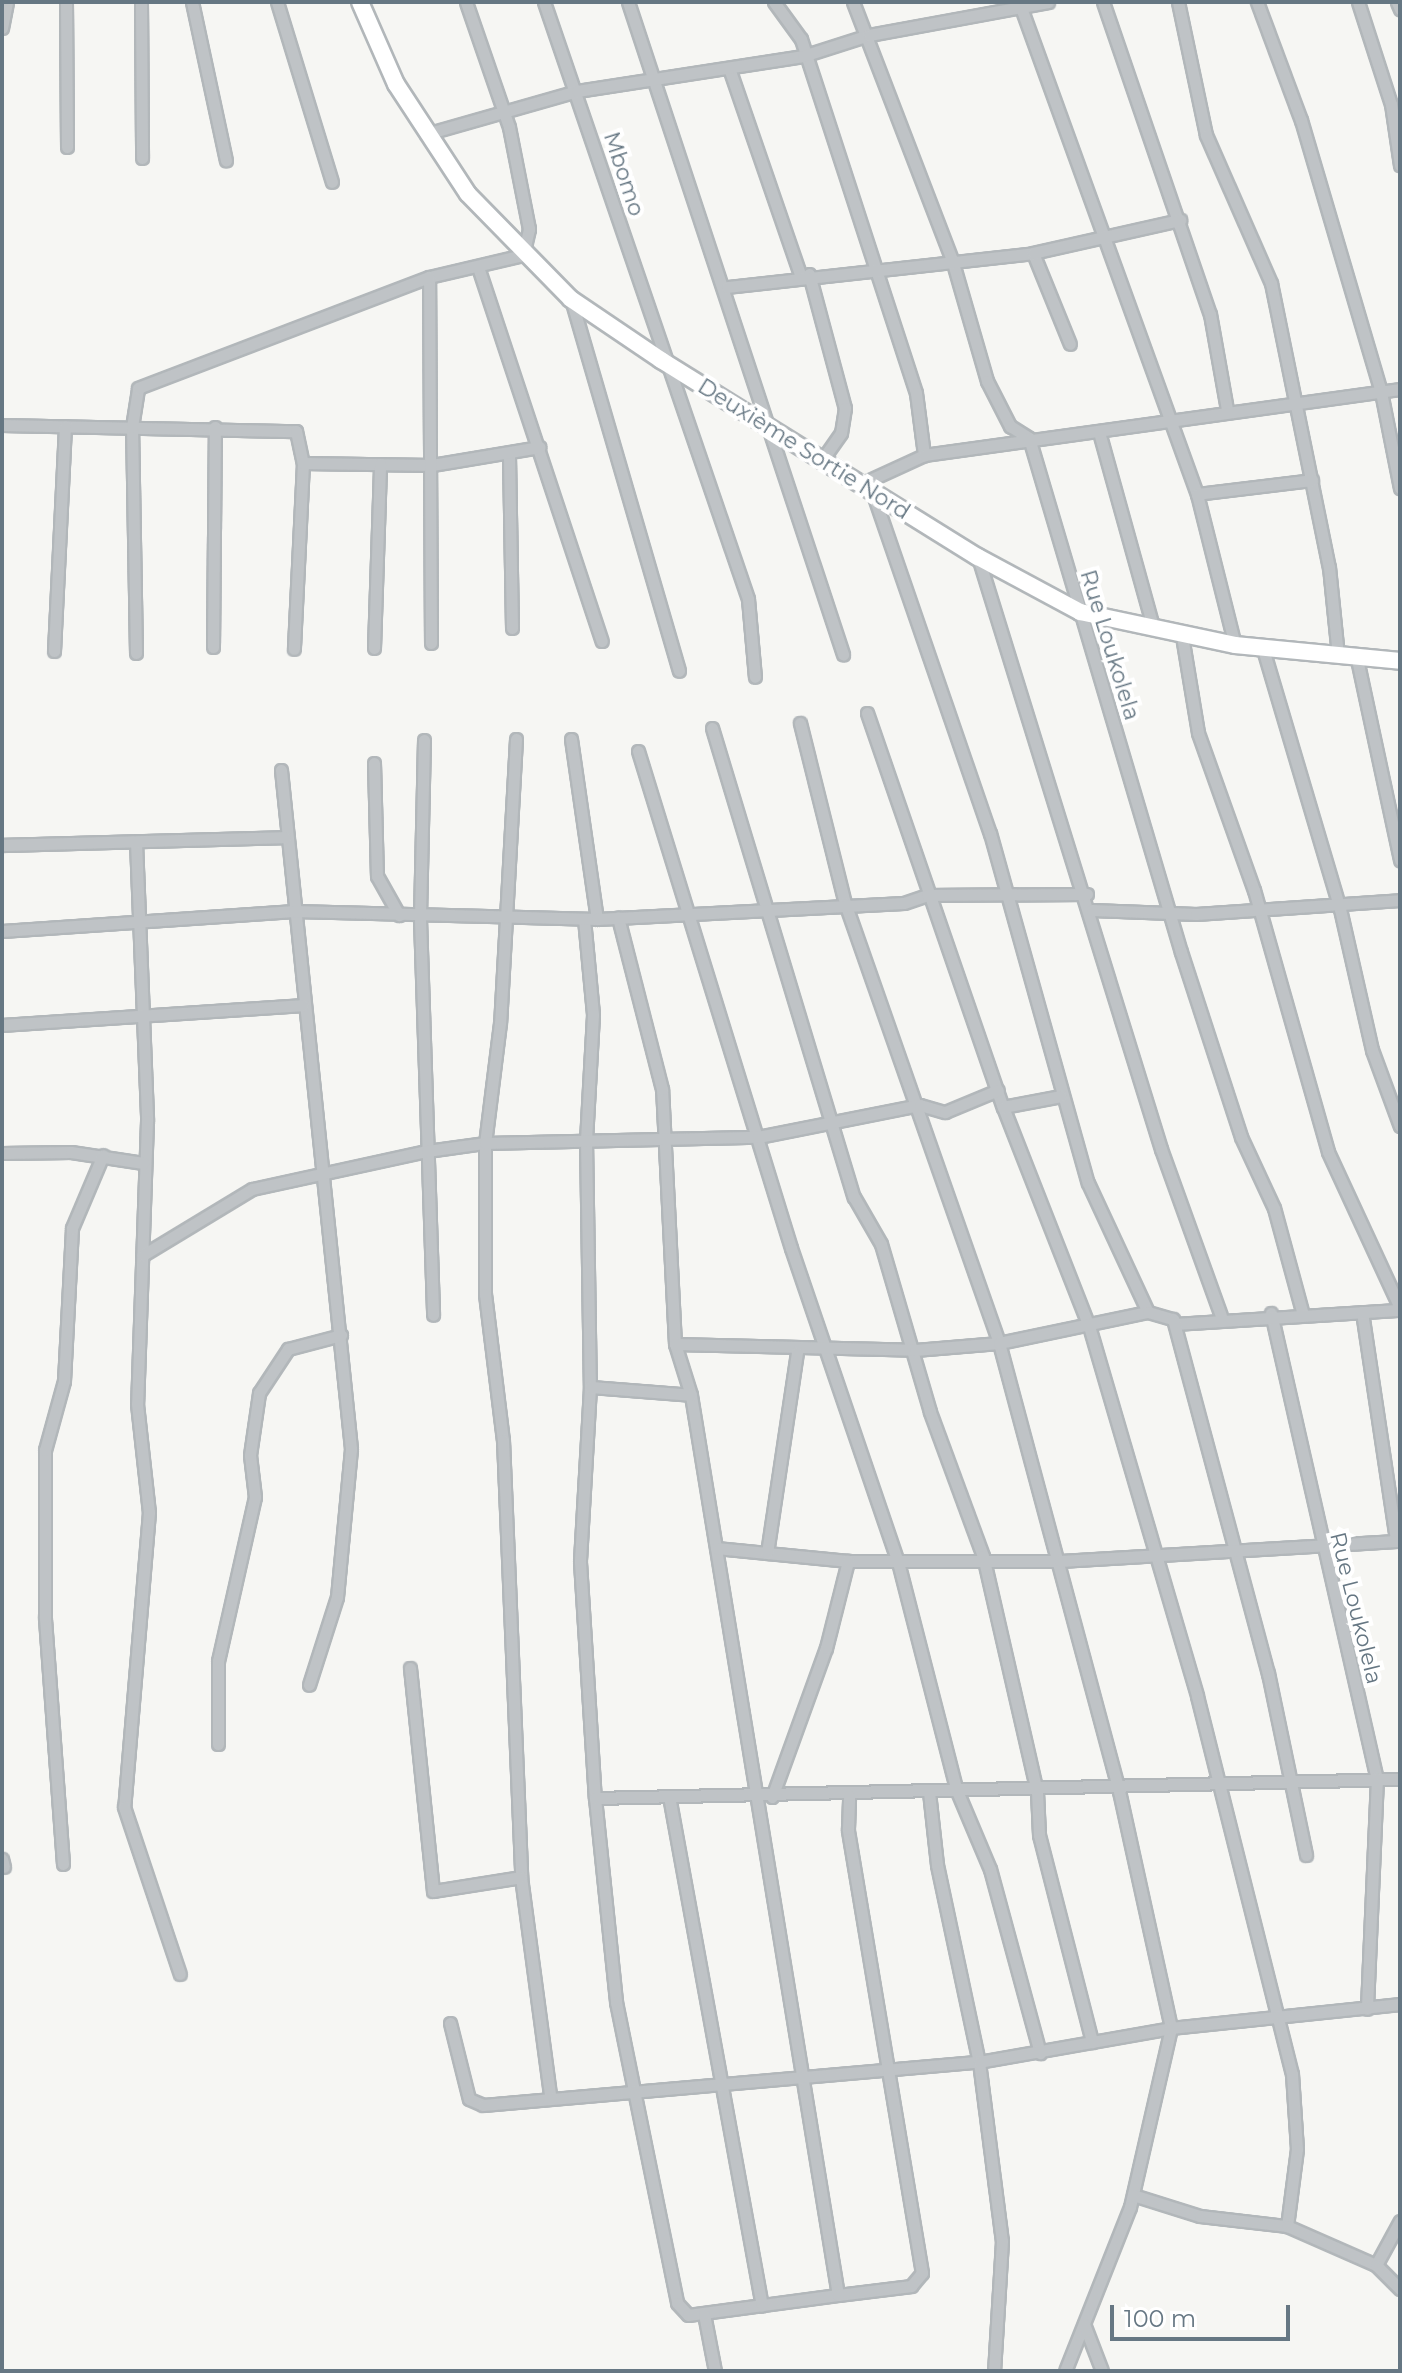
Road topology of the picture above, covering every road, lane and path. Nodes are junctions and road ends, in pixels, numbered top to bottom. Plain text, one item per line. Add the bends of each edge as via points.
1 (7, 2) edge
2 (66, 2) edge
3 (141, 2) edge
4 (192, 2) edge
5 (277, 2) edge
6 (360, 2) edge
7 (466, 2) edge
8 (544, 2) edge
9 (628, 2) edge
10 (774, 2) edge
11 (853, 2) edge
12 (1048, 2) edge
13 (1103, 2) edge
14 (1178, 2) edge
15 (1257, 2) edge
16 (1358, 2) edge
17 (1397, 2) edge
18 (1021, 5) edge
19 (1400, 9) edge
20 (2, 28) edge
21 (869, 35) junction
22 (803, 56) junction
23 (729, 68) junction
24 (652, 80) junction
25 (577, 91) junction
26 (504, 109) junction
27 (426, 134) junction
28 (67, 147) dead end
29 (142, 158) dead end
30 (226, 160) dead end
31 (1400, 165) edge
32 (332, 182) dead end
33 (1180, 220) junction
34 (1108, 240) junction
35 (1033, 253) junction
36 (523, 255) junction
37 (953, 263) junction
38 (478, 267) junction
39 (804, 274) junction
40 (875, 275) junction
41 (429, 277) junction
42 (727, 287) junction
43 (571, 299) junction
44 (1070, 344) dead end
45 (661, 360) junction
46 (1400, 389) edge
47 (1381, 392) junction
48 (1292, 404) junction
49 (1227, 409) junction
50 (1169, 421) junction
51 (2, 425) edge
52 (769, 425) junction
53 (65, 426) junction
54 (132, 427) junction
55 (215, 427) junction
56 (1099, 432) junction
57 (1029, 438) junction
58 (539, 447) junction
59 (924, 455) junction
60 (509, 456) junction
61 (825, 456) junction
62 (303, 463) junction
63 (380, 464) junction
64 (432, 465) junction
65 (1312, 480) junction
66 (866, 487) junction
67 (1400, 488) edge
68 (1197, 494) junction
69 (978, 557) junction
70 (1080, 612) junction
71 (1153, 627) junction
72 (512, 628) dead end
73 (1182, 636) junction
74 (602, 641) dead end
75 (431, 643) dead end
76 (1235, 645) junction
77 (213, 647) dead end
78 (374, 648) dead end
79 (294, 649) dead end
80 (1263, 649) junction
81 (54, 651) dead end
82 (136, 653) dead end
83 (843, 654) dead end
84 (1338, 656) junction
85 (1357, 659) junction
86 (1400, 661) edge
87 (679, 671) dead end
88 (755, 677) dead end
89 (867, 713) dead end
90 (800, 723) dead end
91 (712, 728) dead end
92 (516, 739) dead end
93 (571, 739) dead end
94 (424, 740) dead end
95 (638, 751) dead end
96 (374, 763) dead end
97 (281, 770) dead end
98 (285, 837) junction
99 (136, 842) junction
100 (2, 845) edge
101 (1400, 860) edge
102 (1087, 894) junction
103 (927, 895) junction
104 (1008, 899) junction
105 (1400, 900) edge
106 (845, 903) junction
107 (769, 908) junction
108 (1340, 909) junction
109 (1092, 910) junction
110 (294, 911) junction
111 (1259, 911) junction
112 (1170, 914) junction
113 (399, 915) junction
114 (689, 916) junction
115 (505, 918) junction
116 (618, 918) junction
117 (420, 919) junction
118 (584, 919) junction
119 (597, 919) junction
120 (142, 926) junction
121 (2, 931) edge
122 (302, 1005) junction
123 (142, 1019) junction
124 (2, 1025) edge
125 (998, 1090) junction
126 (1061, 1096) junction
127 (920, 1105) junction
128 (1003, 1107) junction
129 (836, 1121) junction
130 (1400, 1126) edge
131 (758, 1137) junction
132 (586, 1140) junction
133 (662, 1141) junction
134 (485, 1143) junction
135 (427, 1151) junction
136 (2, 1153) edge
137 (103, 1155) junction
138 (143, 1163) junction
139 (324, 1171) junction
140 (143, 1255) junction
141 (1400, 1309) edge
142 (1148, 1312) junction
143 (1362, 1312) junction
144 (1271, 1313) junction
145 (433, 1315) dead end
146 (1303, 1315) junction
147 (1221, 1316) junction
148 (1176, 1324) junction
149 (1089, 1326) junction
150 (341, 1335) junction
151 (999, 1343) junction
152 (675, 1344) junction
153 (915, 1350) junction
154 (797, 1352) junction
155 (829, 1353) junction
156 (590, 1387) junction
157 (691, 1395) junction
158 (1398, 1540) edge
159 (1319, 1544) junction
160 (716, 1548) junction
161 (1236, 1548) junction
162 (1157, 1551) junction
163 (767, 1553) junction
164 (983, 1556) junction
165 (848, 1561) junction
166 (1060, 1561) junction
167 (898, 1562) junction
168 (410, 1668) dead end
169 (309, 1685) dead end
170 (218, 1744) dead end
171 (1377, 1778) junction
172 (1400, 1779) edge
173 (1293, 1783) junction
174 (1217, 1787) junction
175 (957, 1791) junction
176 (1119, 1791) junction
177 (929, 1792) junction
178 (1037, 1792) junction
179 (669, 1796) junction
180 (849, 1796) junction
181 (759, 1797) junction
182 (772, 1797) junction
183 (595, 1798) junction
184 (1306, 1855) dead end
185 (63, 1864) dead end
186 (521, 1877) junction
187 (180, 1974) dead end
188 (1400, 2004) edge
189 (1367, 2009) junction
190 (1275, 2020) junction
191 (450, 2023) dead end
192 (1171, 2028) junction
193 (1092, 2042) junction
194 (1040, 2053) junction
195 (979, 2062) junction
196 (890, 2068) junction
197 (806, 2076) junction
198 (718, 2082) junction
199 (637, 2086) junction
200 (550, 2094) junction
201 (1133, 2195) junction
202 (1400, 2221) edge
203 (1287, 2226) junction
204 (1376, 2265) junction
205 (1400, 2289) edge
206 (838, 2295) junction
207 (762, 2306) junction
208 (704, 2314) junction
209 (1084, 2324) junction
210 (715, 2371) edge
211 (994, 2371) edge
212 (1065, 2371) edge
213 (1102, 2371) edge

1 - 20 street
2 - 28 street
3 - 29 street
4 - 30 street
5 - 32 street
6 - 27 main road, Deuxième Sortie Nord
7 - 26 street
8 - 25 street, Mbomo
9 - 24 street
10 - 22 street via 801,39
11 - 21 street, Rue Loukolela
12 - 18 street
13 - 33 street
14 - 48 street via 1206,135 1271,283
15 - 47 street via 1301,120
16 - 31 street via 1391,104
17 - 19 street
18 - 21 street
18 - 34 street
21 - 22 street
21 - 37 street, Rue Loukolela
22 - 23 street
22 - 40 street
23 - 24 street
23 - 39 street
24 - 25 street
24 - 42 street
25 - 26 street
25 - 45 street, Mbomo
26 - 27 street
26 - 36 street via 529,229
27 - 36 main road, Deuxième Sortie Nord
33 - 34 street
33 - 49 street via 1210,314
34 - 35 street
34 - 50 street
35 - 37 street
35 - 44 street
36 - 38 street
36 - 43 main road, Deuxième Sortie Nord
37 - 40 street
37 - 57 street, Rue Loukolela via 987,381 1010,426
38 - 41 street
38 - 58 street
39 - 40 street
39 - 42 street
39 - 61 street via 845,408 845,424
40 - 59 street via 916,393
41 - 54 street via 262,344 149,379 138,388
41 - 64 street
42 - 52 street
43 - 45 main road, Deuxième Sortie Nord
43 - 87 street
45 - 52 main road, Deuxième Sortie Nord
45 - 88 street, Mbomo via 748,599
46 - 47 street
47 - 48 street
47 - 67 street
48 - 49 street
48 - 65 street
49 - 50 street
50 - 56 street
50 - 68 street
51 - 53 street
52 - 61 main road, Deuxième Sortie Nord
52 - 83 street
53 - 54 street
53 - 81 street
54 - 55 street
54 - 82 street
55 - 62 street via 288,428 302,441
55 - 77 street
56 - 57 street
56 - 71 street
57 - 59 street
57 - 70 street, Rue Loukolela
58 - 60 street
58 - 74 street
59 - 66 street
60 - 64 street
60 - 72 street
61 - 66 main road, Deuxième Sortie Nord
62 - 63 street
62 - 79 street
63 - 64 street
63 - 78 street
64 - 75 street
65 - 68 street
65 - 84 street
66 - 69 main road, Deuxième Sortie Nord
66 - 104 street
68 - 76 street
69 - 70 main road, Deuxième Sortie Nord
69 - 102 street
70 - 71 main road, Deuxième Sortie Nord
70 - 112 street, Rue Loukolela
71 - 73 main road, Deuxième Sortie Nord
73 - 76 main road, Deuxième Sortie Nord
73 - 111 street via 1198,733
76 - 80 main road, Deuxième Sortie Nord
80 - 84 main road, Deuxième Sortie Nord
80 - 108 street
84 - 85 main road, Deuxième Sortie Nord
85 - 86 main road, Deuxième Sortie Nord
85 - 101 street
89 - 103 street via 905,807
90 - 106 street
91 - 107 street
92 - 115 street
93 - 119 street
94 - 117 street
95 - 114 street
96 - 113 street via 377,876
97 - 98 street
98 - 99 street
98 - 110 street
99 - 100 street
99 - 120 street
102 - 104 street
102 - 109 street
103 - 104 street
103 - 106 street
103 - 125 street
104 - 126 street
105 - 108 street
106 - 107 street
106 - 127 street
107 - 114 street
107 - 129 street
108 - 111 street
108 - 130 street via 1372,1050
109 - 112 street
109 - 147 street via 1161,1149
110 - 113 street
110 - 120 street
110 - 122 street
111 - 112 street
111 - 141 street via 1328,1152
112 - 146 street, Rue Loukolela
113 - 117 street
114 - 116 street
114 - 131 street
115 - 117 street
115 - 118 street
115 - 134 street
116 - 119 street
116 - 133 street via 650,1028
117 - 135 street
118 - 119 street
118 - 132 street via 593,1015
120 - 121 street
120 - 123 street
122 - 123 street
122 - 139 street
123 - 124 street
123 - 138 street
125 - 127 street via 945,1112
125 - 128 street
126 - 128 street
126 - 142 street via 1088,1183
127 - 129 street
127 - 151 street
128 - 149 street
129 - 131 street
129 - 153 street via 854,1197 877,1232
131 - 133 street
131 - 155 street
132 - 133 street
132 - 134 street
132 - 156 street
133 - 152 street
134 - 135 street
134 - 186 street via 485,1294 503,1440
135 - 139 street
135 - 145 street
136 - 137 street
137 - 138 street
137 - 185 street via 72,1228 64,1381 45,1450 45,1617
138 - 140 street
139 - 140 street via 229,1198
139 - 150 street
140 - 187 street via 137,1404 149,1512 124,1807
141 - 143 street
142 - 148 street
142 - 149 street
143 - 146 street
143 - 158 street
144 - 146 street
144 - 147 street
144 - 159 street, Rue Loukolela
147 - 148 street
148 - 161 street
149 - 151 street
149 - 162 street
150 - 169 street via 351,1495 337,1597
150 - 170 street via 288,1349 259,1393 250,1455 255,1497 218,1661
151 - 153 street
151 - 166 street
152 - 154 street
152 - 157 street
153 - 155 street
153 - 164 street
154 - 155 street
154 - 163 street
155 - 167 street
156 - 157 street
156 - 183 street via 580,1562
157 - 160 street
158 - 159 street
159 - 161 street
159 - 171 street, Rue Loukolela
160 - 163 street
160 - 181 street
161 - 162 street
161 - 173 street
162 - 166 street
162 - 174 street
163 - 165 street
164 - 166 street
164 - 167 street
164 - 178 street
165 - 167 street
165 - 182 street via 826,1648
166 - 176 street
167 - 175 street
168 - 186 street via 433,1891
171 - 172 street
171 - 173 street
171 - 189 street, Rue Loukolela
173 - 174 street
173 - 184 street
174 - 176 street
174 - 190 street
175 - 177 street
175 - 178 street
175 - 194 street via 990,1869
176 - 178 street
176 - 192 street
177 - 180 street
177 - 195 street
178 - 193 street via 1039,1835
179 - 181 street
179 - 183 street
179 - 198 street
180 - 182 street
180 - 196 street via 848,1829
181 - 182 street
181 - 197 street
183 - 199 street via 616,2002
186 - 200 street
188 - 189 street
189 - 190 street
190 - 192 street
190 - 203 street via 1292,2074 1297,2149
191 - 200 street via 469,2099 483,2105
192 - 193 street
192 - 201 street
193 - 194 street
194 - 195 street
195 - 196 street
195 - 211 street via 1002,2241
196 - 197 street
196 - 206 street via 922,2273 911,2286
197 - 198 street
197 - 206 street
198 - 199 street
198 - 207 street
199 - 200 street
199 - 208 street via 678,2309
201 - 203 street via 1200,2216
201 - 209 street
202 - 204 street
203 - 204 street
204 - 205 street
206 - 207 street
207 - 208 street
208 - 210 street
209 - 212 street
209 - 213 street

